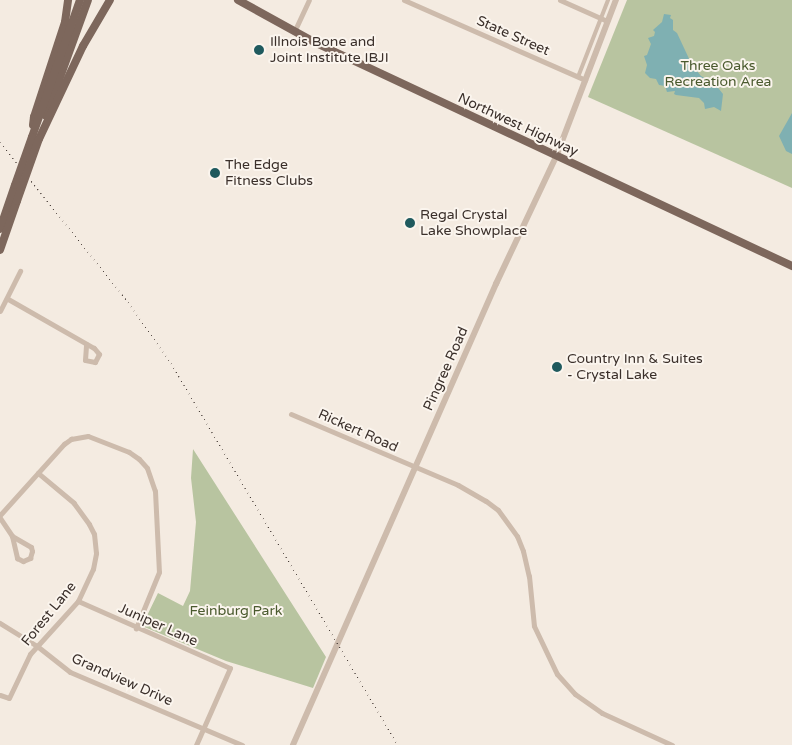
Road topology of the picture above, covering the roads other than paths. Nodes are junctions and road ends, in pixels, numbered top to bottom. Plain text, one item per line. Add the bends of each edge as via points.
1 (68, 0) edge
2 (80, 0) edge
3 (88, 0) edge
4 (110, 0) edge
5 (238, 0) edge
6 (309, 0) edge
7 (404, 0) edge
8 (560, 0) edge
9 (608, 0) edge
10 (616, 0) edge
11 (571, 2) edge
12 (605, 20) junction
13 (294, 32) junction
14 (578, 77) junction
15 (585, 80) junction
16 (36, 138) junction
17 (556, 157) junction
18 (0, 229) edge
19 (0, 250) edge
20 (792, 266) edge
21 (20, 271) dead end
22 (8, 299) junction
23 (0, 311) edge
24 (86, 344) dead end
25 (291, 414) dead end
26 (416, 468) junction
27 (38, 473) junction
28 (0, 517) edge
29 (12, 536) junction
30 (78, 601) junction
31 (0, 623) edge
32 (136, 628) junction
33 (37, 646) junction
34 (0, 695) edge
35 (204, 728) junction
36 (196, 745) edge
37 (242, 745) edge
38 (293, 745) edge
39 (672, 745) edge

1 - 16 main road via 65,22 34,117
2 - 16 main road
3 - 16 main road
4 - 16 main road
5 - 13 main road, Northwest Highway
6 - 13 street
7 - 14 street, State Street
8 - 11 street
9 - 12 street
10 - 12 street, Pingree Road
11 - 12 street
12 - 14 street
12 - 15 street, Pingree Road
13 - 17 main road, Northwest Highway
14 - 15 street, State Street
15 - 17 street, Pingree Road
16 - 18 main road, bridge
16 - 19 main road, bridge
17 - 20 main road, Northwest Highway
17 - 26 street, Pingree Road via 496,284
21 - 22 street
22 - 23 street
22 - 24 street
25 - 26 street, Rickert Road
26 - 38 street, Pingree Road
26 - 39 street, Rickert Road via 486,500 508,522 523,551 534,626 549,660 565,684 602,713
27 - 28 street
27 - 30 street, Forest Lane via 84,514 94,534 96,553 93,569
27 - 32 street via 64,444 71,439 88,436 129,452 147,468 155,491 159,572
28 - 29 street
29 - 29 street via 17,558 23,561 30,558 30,547
30 - 32 street, Juniper Lane
30 - 33 street, Forest Lane
31 - 33 street, Grandview Drive
32 - 35 street, Juniper Lane via 230,668
33 - 34 street, Forest Lane via 24,664 9,698
33 - 35 street, Grandview Drive via 70,672
35 - 36 street
35 - 37 street, Grandview Drive

